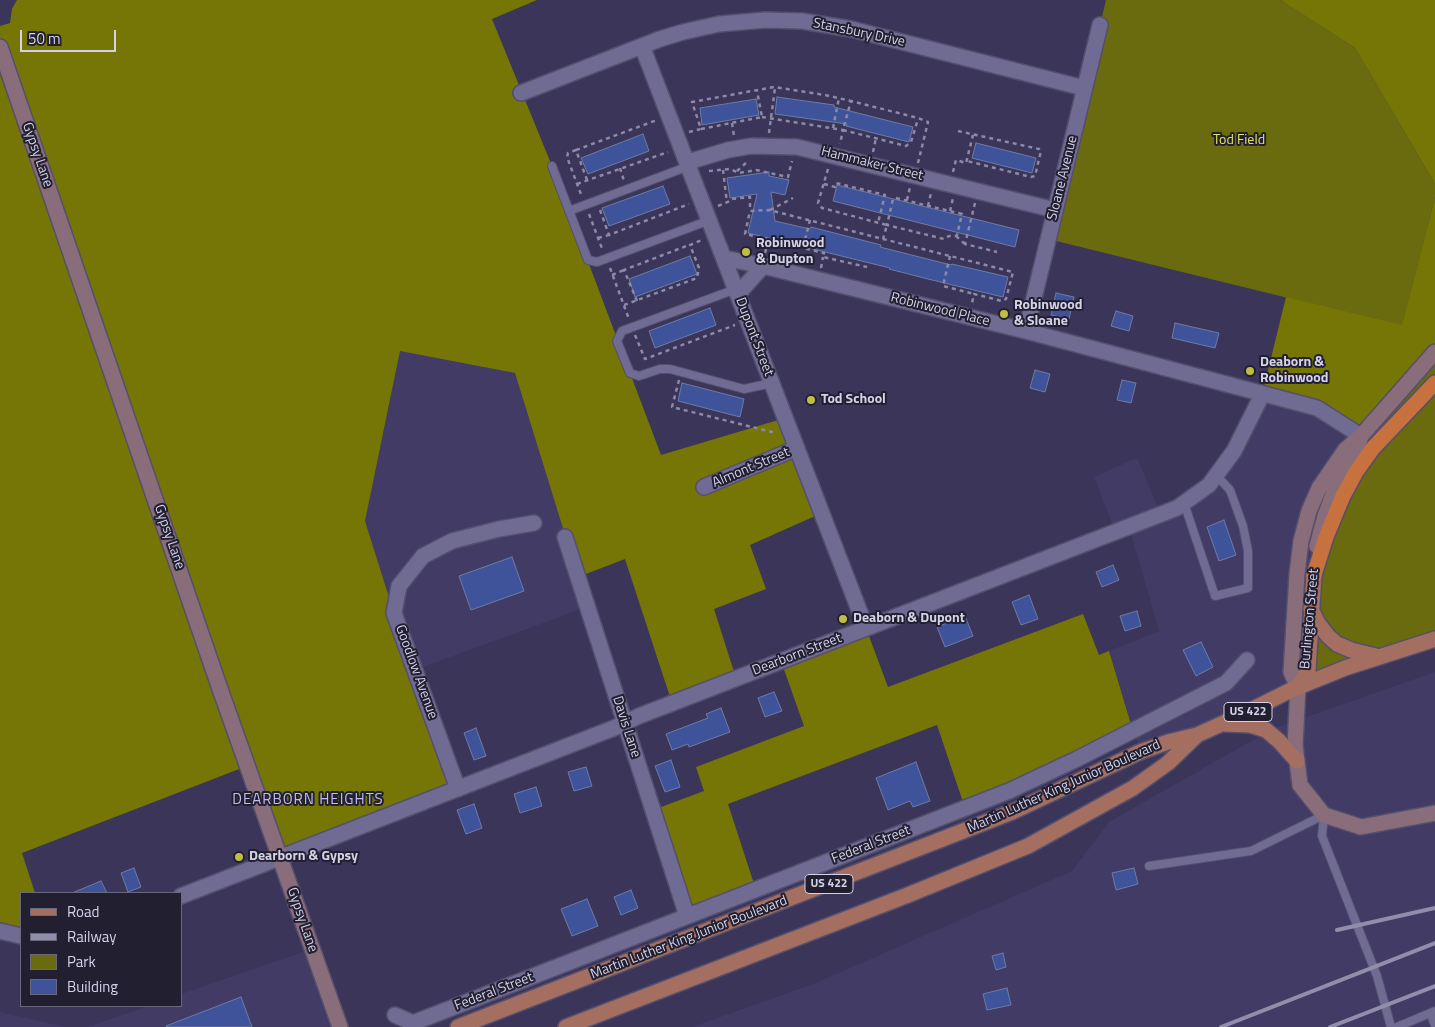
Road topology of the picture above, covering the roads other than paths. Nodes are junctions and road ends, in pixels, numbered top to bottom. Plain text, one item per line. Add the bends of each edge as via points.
1 (1100, 25) dead end
2 (642, 46) junction
3 (0, 47) edge
4 (1084, 88) junction
5 (521, 93) dead end
6 (552, 166) dead end
7 (693, 166) junction
8 (1055, 210) junction
9 (569, 211) junction
10 (713, 214) junction
11 (724, 258) junction
12 (763, 266) junction
13 (737, 292) junction
14 (1026, 331) junction
15 (1435, 352) edge
16 (772, 383) junction
17 (1435, 384) edge
18 (1262, 395) junction
19 (1361, 436) junction
20 (797, 448) junction
21 (1216, 475) junction
22 (704, 487) dead end
23 (1184, 503) junction
24 (534, 523) dead end
25 (565, 537) dead end
26 (1314, 575) junction
27 (1311, 609) junction
28 (866, 628) junction
29 (1435, 639) edge
30 (1381, 657) junction
31 (1247, 660) dead end
32 (1298, 687) junction
33 (625, 723) junction
34 (1224, 724) junction
35 (1197, 735) junction
36 (1297, 761) junction
37 (458, 789) junction
38 (1435, 813) edge
39 (1324, 815) junction
40 (280, 858) junction
41 (1148, 866) dead end
42 (182, 896) edge
43 (687, 916) junction
44 (0, 930) edge
45 (20, 936) edge
46 (1433, 1012) edge
47 (395, 1015) dead end
48 (1435, 1025) edge
49 (340, 1027) edge
50 (458, 1027) edge
51 (566, 1027) edge
52 (1391, 1027) edge
53 (1397, 1027) edge

1 - 4 street, Sloane Avenue
2 - 4 street, Stansbury Drive via 719,24 802,21 851,29
2 - 5 street, Stansbury Drive
2 - 7 street, Dupont Street via 682,147
3 - 40 main road, Gypsy Lane
4 - 8 street, Sloane Avenue
6 - 9 lane
7 - 8 street, Hammaker Street via 728,150 750,146 797,147
7 - 9 lane
7 - 10 street, Dupont Street via 702,199
8 - 14 street, Sloane Avenue
9 - 10 lane via 588,260 597,262
10 - 11 street, Dupont Street
11 - 12 street, Robinwood Place
11 - 13 street, Dupont Street
12 - 13 street
12 - 14 street, Robinwood Place
13 - 16 street, Dupont Street
13 - 16 lane via 622,331 617,341 630,372 639,376 670,369 744,389
14 - 18 street, Robinwood Place
15 - 19 main road, Burlington Street
16 - 20 street, Dupont Street
17 - 26 highway via 1373,448 1356,472 1326,537
18 - 19 street via 1316,408
18 - 21 street, Dearborn Street via 1234,451
19 - 26 main road, Burlington Street via 1355,456 1335,489 1325,516 1317,544
19 - 32 main road, Burlington Street via 1345,450 1319,488 1301,541 1291,672
20 - 22 street, Almont Street
20 - 28 street, Dupont Street
21 - 23 street, Dearborn Street via 1209,485
21 - 23 lane via 1230,490 1243,526 1248,551 1248,588 1216,596
23 - 28 street, Dearborn Street
24 - 37 street, Goodlow Avenue via 452,541 423,556 399,586 394,613
25 - 33 street, Davis Lane
26 - 27 main road, Burlington Street
27 - 30 main road via 1318,623 1337,644
27 - 32 main road, Burlington Street via 1308,671
28 - 33 street, Dearborn Street
29 - 30 main road, Martin Luther King Junior Boulevard / US 422
30 - 32 main road, Martin Luther King Junior Boulevard / US 422
31 - 43 street, Federal Street via 1226,683 1026,783
32 - 34 main road, Martin Luther King Junior Boulevard / US 422
32 - 36 main road
33 - 37 street, Dearborn Street
33 - 43 street, Davis Lane
34 - 35 main road, Martin Luther King Junior Boulevard / US 422
34 - 36 main road via 1250,725 1266,730
35 - 50 main road, Martin Luther King Junior Boulevard / US 422 via 1140,752 1012,812
35 - 51 main road, Martin Luther King Junior Boulevard / US 422 via 1168,763 1140,783 1028,846
36 - 39 main road via 1300,785
37 - 40 street, Dearborn Street
38 - 39 main road via 1361,827
39 - 41 lane via 1252,851
39 - 52 lane via 1322,836 1377,976
40 - 42 street, Dearborn Street
40 - 49 main road, Gypsy Lane
43 - 47 street, Federal Street via 412,1023
44 - 45 street
46 - 48 lane
46 - 53 lane

